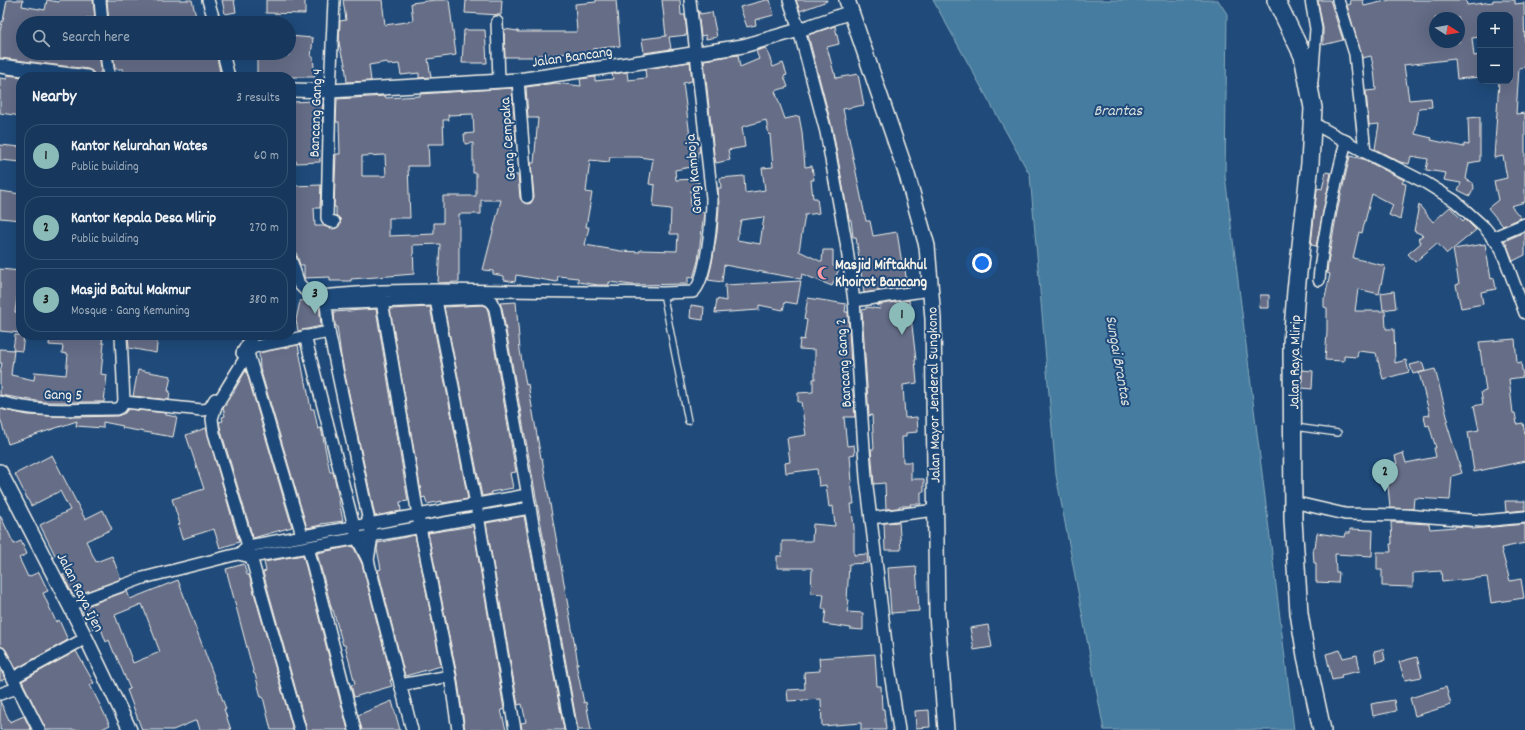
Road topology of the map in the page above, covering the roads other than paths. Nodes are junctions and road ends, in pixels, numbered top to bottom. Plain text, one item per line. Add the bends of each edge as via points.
1 (100, 0) edge
2 (208, 0) edge
3 (334, 0) edge
4 (690, 0) edge
5 (789, 0) edge
6 (1276, 0) edge
7 (1312, 0) edge
8 (1338, 0) edge
9 (849, 6) edge
10 (101, 16) edge
11 (213, 16) edge
12 (497, 22) dead end
13 (799, 30) junction
14 (697, 54) junction
15 (107, 60) edge
16 (225, 60) edge
17 (0, 66) edge
18 (47, 72) edge
19 (108, 72) edge
20 (228, 72) edge
21 (518, 80) junction
22 (499, 81) junction
23 (296, 90) edge
24 (330, 91) junction
25 (1311, 94) junction
26 (1313, 123) junction
27 (1346, 141) junction
28 (1365, 152) junction
29 (527, 197) dead end
30 (334, 222) dead end
31 (1525, 224) edge
32 (1492, 238) junction
33 (296, 275) edge
34 (1319, 280) dead end
35 (930, 290) junction
36 (663, 293) junction
37 (435, 295) junction
38 (382, 297) junction
39 (854, 301) junction
40 (1525, 313) edge
41 (329, 332) junction
42 (305, 336) junction
43 (296, 338) edge
44 (121, 340) edge
45 (249, 340) edge
46 (284, 340) edge
47 (248, 353) junction
48 (0, 402) edge
49 (124, 402) junction
50 (688, 421) dead end
51 (1293, 427) junction
52 (1338, 433) dead end
53 (0, 471) edge
54 (527, 495) junction
55 (1293, 502) junction
56 (476, 504) junction
57 (530, 508) junction
58 (936, 510) junction
59 (418, 515) junction
60 (478, 517) junction
61 (1525, 517) edge
62 (871, 518) junction
63 (370, 523) junction
64 (354, 526) junction
65 (420, 527) junction
66 (302, 535) junction
67 (372, 536) junction
68 (357, 538) junction
69 (248, 546) junction
70 (308, 547) junction
71 (238, 554) junction
72 (251, 558) junction
73 (368, 560) junction
74 (69, 605) junction
75 (86, 638) junction
76 (0, 653) edge
77 (450, 676) junction
78 (13, 678) junction
79 (400, 685) junction
80 (18, 688) junction
81 (0, 694) edge
82 (39, 730) edge
83 (130, 730) edge
84 (300, 730) edge
85 (355, 730) edge
86 (412, 730) edge
87 (458, 730) edge
88 (515, 730) edge
89 (571, 730) edge
90 (899, 730) edge
91 (946, 730) edge
92 (1322, 730) edge

1 - 10 street
2 - 11 street
3 - 24 street, Bancang Gang 4
4 - 14 street, Gang Kamboja
5 - 13 street, Bancang Gang 2
6 - 25 main road, Jalan Raya Mlirip via 1303,56
7 - 25 street via 1316,29
8 - 28 street via 1355,54
9 - 13 street, Jalan Bancang
9 - 35 main road, Jalan Mayor Jenderal Sungkono via 907,175 927,246
12 - 22 street
13 - 14 street, Jalan Bancang via 743,46
13 - 39 street, Bancang Gang 2 via 826,132
14 - 21 street, Jalan Bancang
14 - 36 street, Gang Kamboja via 712,213 706,255 697,289 689,293
15 - 19 street
16 - 20 street
17 - 18 street
21 - 22 street, Jalan Bancang
21 - 29 street, Gang Cempaka
22 - 24 street, Jalan Bancang
23 - 24 street, Jalan Bancang
24 - 30 street, Bancang Gang 4 via 327,218
25 - 26 main road, Jalan Raya Mlirip
26 - 27 street
26 - 51 main road, Jalan Raya Mlirip via 1292,343
27 - 28 street
27 - 34 street via 1327,222
28 - 32 street via 1455,201 1485,228
31 - 32 street
32 - 40 street via 1501,248
33 - 38 street via 299,284 308,292 320,296
35 - 39 street
35 - 58 main road, Jalan Mayor Jenderal Sungkono via 933,319
36 - 37 street
36 - 50 lane
37 - 38 street
37 - 54 street via 484,298 494,304
37 - 56 street
38 - 41 street via 328,303 326,306
38 - 59 street
39 - 62 street, Bancang Gang 2
41 - 42 street
41 - 63 street
42 - 43 street
42 - 64 street
44 - 49 street
45 - 49 street via 209,408 202,410
46 - 47 street via 258,345
47 - 66 street
47 - 69 street via 216,406 212,419
48 - 49 street, Gang 5 via 30,408 117,409
51 - 52 lane
51 - 55 main road, Jalan Raya Mlirip
53 - 74 street, Jalan Raya Ijen
54 - 56 street
54 - 57 street
55 - 61 street via 1345,514 1405,515 1482,521
55 - 92 main road, Jalan Raya Mlirip via 1299,613
56 - 59 street
56 - 60 street
57 - 60 street
57 - 89 street
58 - 62 street
58 - 91 main road, Jalan Mayor Jenderal Sungkono via 938,615
59 - 63 street
59 - 65 street
60 - 65 street
60 - 88 street
62 - 90 street, Bancang Gang 2
63 - 64 street
63 - 67 street
64 - 66 street
64 - 68 street
65 - 67 street
65 - 77 street
66 - 69 street
67 - 68 street
67 - 73 street
68 - 70 street
68 - 73 street
69 - 71 street
69 - 72 street
70 - 72 street
70 - 85 street
71 - 72 street
71 - 74 street via 143,578
72 - 84 street
73 - 79 street
74 - 75 street, Jalan Raya Ijen
75 - 78 street
75 - 83 street, Jalan Raya Ijen
76 - 78 street
77 - 79 street
77 - 87 street
78 - 80 street
79 - 86 street
80 - 81 street
80 - 82 street

